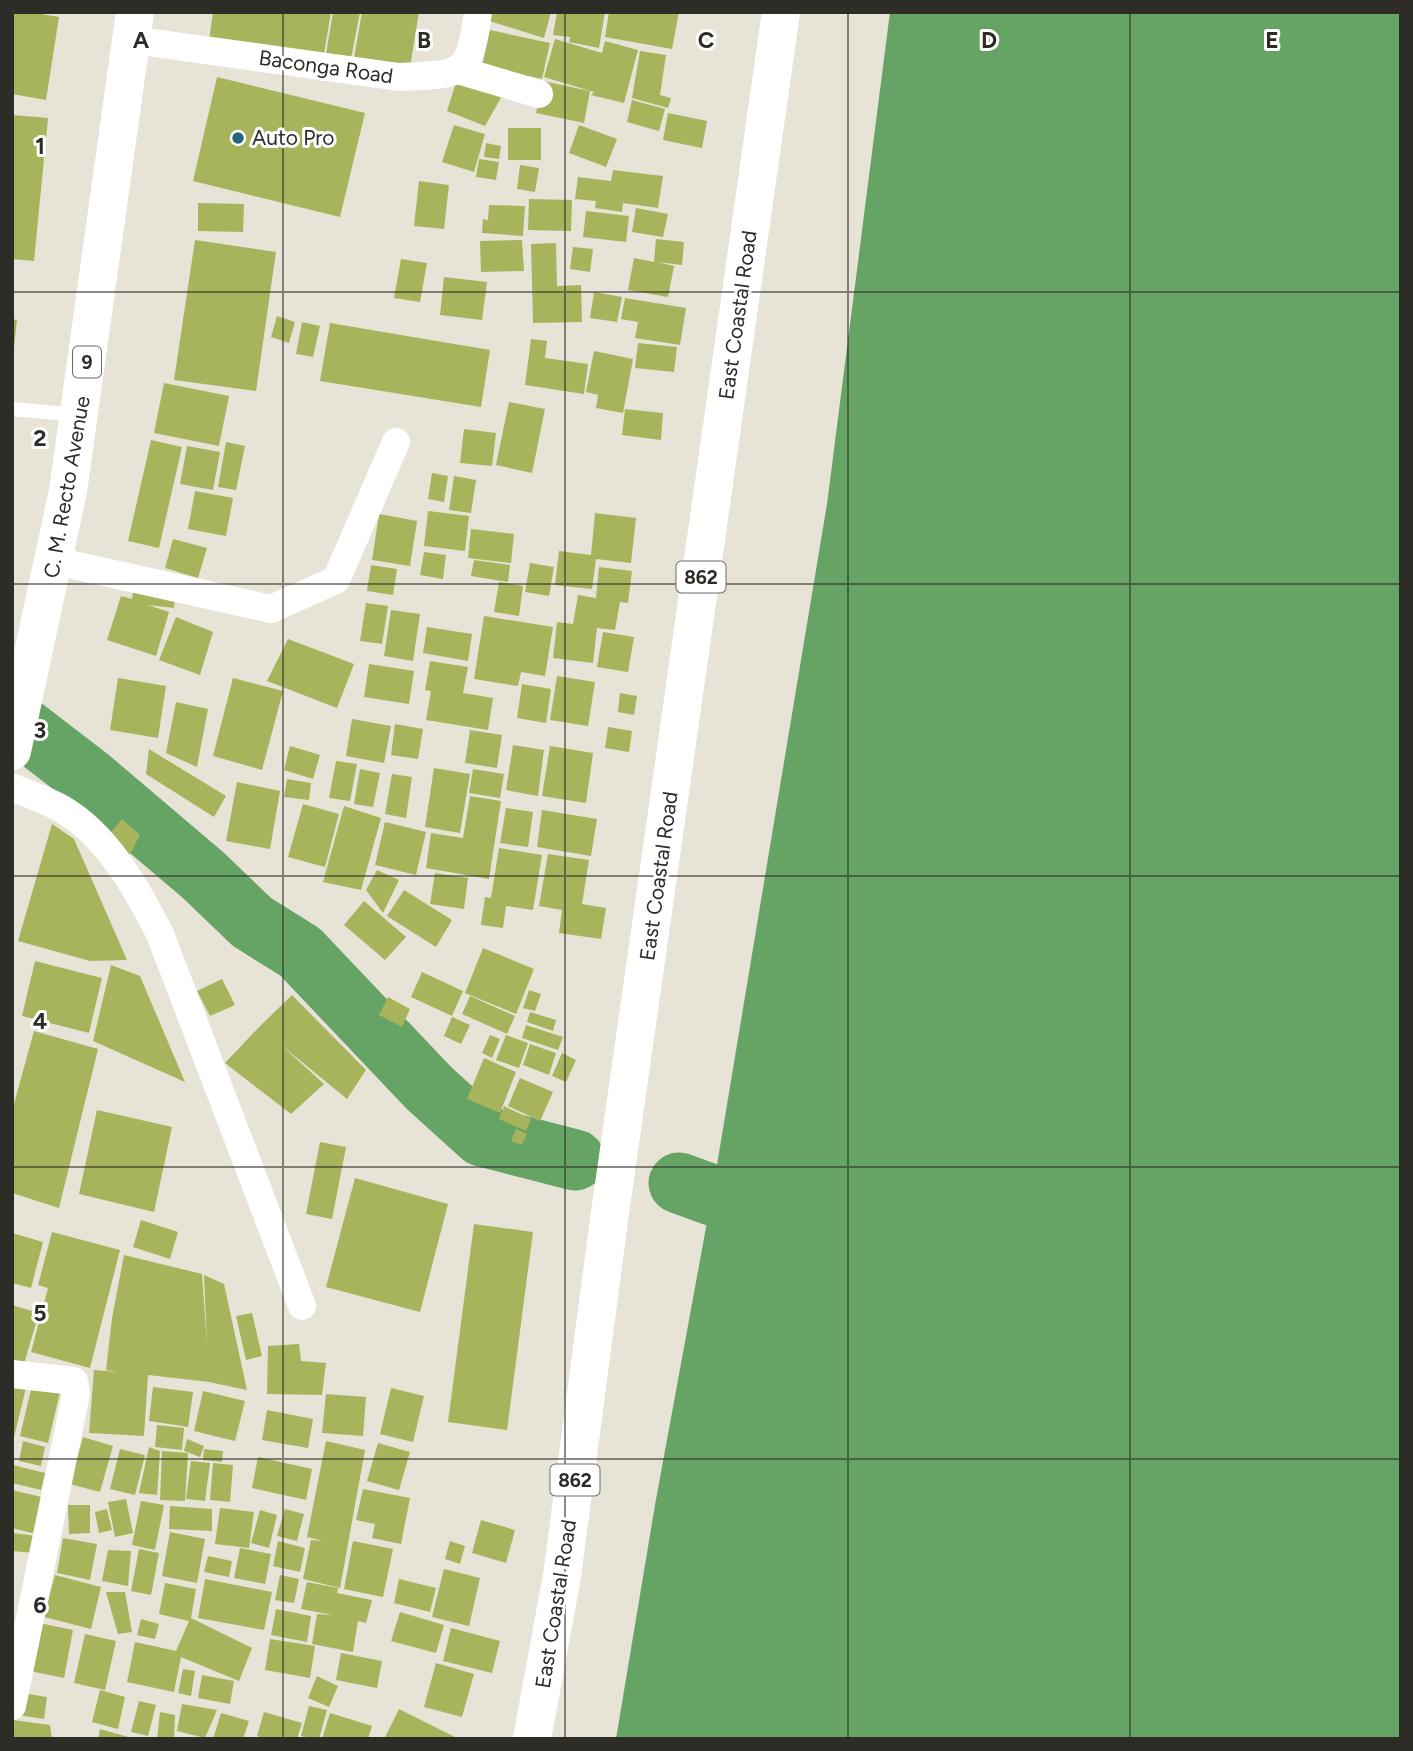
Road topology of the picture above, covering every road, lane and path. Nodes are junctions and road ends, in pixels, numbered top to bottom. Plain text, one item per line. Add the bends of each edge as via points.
1 (478, 12) edge
2 (781, 12) edge
3 (134, 26) edge
4 (458, 71) junction
5 (539, 94) dead end
6 (12, 409) edge
7 (80, 415) junction
8 (396, 442) dead end
9 (55, 561) junction
10 (12, 751) edge
11 (12, 787) edge
12 (302, 1306) dead end
13 (12, 1374) edge
14 (12, 1706) edge
15 (532, 1739) edge

1 - 4 street via 473,47
2 - 15 main road, East Coastal Road / 862 via 562,1576
3 - 4 street, Baconga Road via 399,77
3 - 7 main road, C. M. Recto Avenue / 9
4 - 5 street
6 - 7 lane
7 - 9 main road, C. M. Recto Avenue / 9
8 - 9 street via 336,580 271,609
9 - 10 main road, C. M. Recto Avenue / 9
11 - 12 street via 85,825 134,882 160,934
13 - 14 street via 74,1381 76,1394

